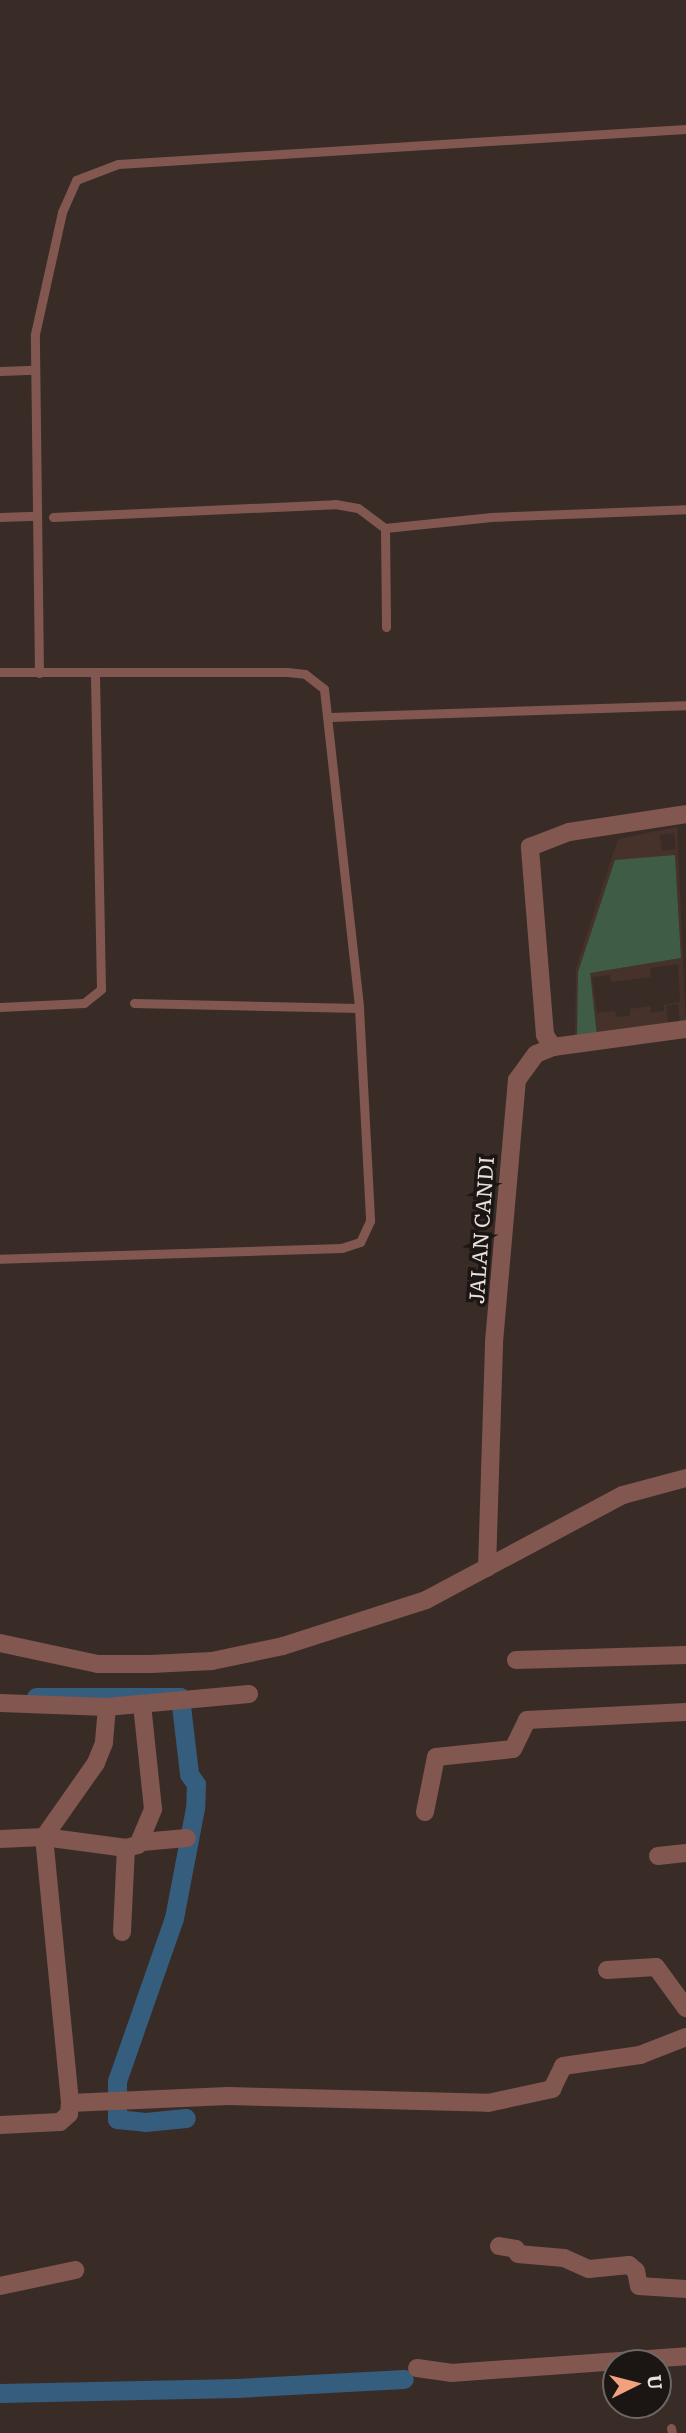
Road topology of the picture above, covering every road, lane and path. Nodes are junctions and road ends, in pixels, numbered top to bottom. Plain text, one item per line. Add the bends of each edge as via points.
1 (686, 129) edge
2 (0, 370) edge
3 (34, 370) junction
4 (686, 509) edge
5 (36, 516) junction
6 (0, 517) edge
7 (53, 517) dead end
8 (385, 528) junction
9 (386, 627) dead end
10 (0, 673) edge
11 (39, 673) junction
12 (95, 675) junction
13 (686, 705) edge
14 (330, 717) junction
15 (686, 814) edge
16 (134, 1003) dead end
17 (0, 1007) edge
18 (359, 1008) junction
19 (686, 1029) edge
20 (553, 1047) junction
21 (0, 1259) edge
22 (686, 1478) edge
23 (486, 1568) junction
24 (0, 1643) edge
25 (686, 1656) edge
26 (516, 1660) dead end
27 (249, 1694) dead end
28 (0, 1703) edge
29 (142, 1704) junction
30 (107, 1707) junction
31 (686, 1712) edge
32 (425, 1812) dead end
33 (44, 1837) junction
34 (187, 1838) dead end
35 (0, 1839) edge
36 (134, 1845) junction
37 (686, 1853) edge
38 (658, 1856) dead end
39 (122, 1933) dead end
40 (607, 1970) dead end
41 (686, 2008) edge
42 (686, 2037) edge
43 (70, 2103) junction
44 (0, 2125) edge
45 (499, 2246) dead end
46 (75, 2270) dead end
47 (0, 2286) edge
48 (686, 2288) edge
49 (686, 2356) edge
50 (417, 2368) dead end

1 - 3 lane via 377,145 97,169 76,180 62,212 41,300
2 - 3 lane
3 - 5 lane
4 - 8 lane via 491,517
5 - 6 lane
5 - 11 lane
7 - 8 lane via 335,504 358,508
8 - 9 lane
10 - 11 lane
11 - 12 lane
12 - 14 lane via 305,674 324,689
12 - 17 lane via 101,989 84,1003
13 - 14 lane
14 - 18 lane
15 - 20 street via 595,827 536,841 530,847 545,1035
16 - 18 lane
18 - 21 lane via 370,1221 360,1242 311,1251
19 - 20 street, JALAN CANDI
20 - 23 street, JALAN CANDI via 536,1054 524,1068 512,1107 494,1342
22 - 23 street via 623,1495
23 - 24 street via 425,1600 283,1646 212,1661 97,1664
25 - 26 street
27 - 29 street
28 - 30 street
29 - 30 street
29 - 36 street via 153,1809
30 - 33 street via 104,1743 96,1763
31 - 32 street via 527,1720 513,1749 436,1758
33 - 35 street
33 - 36 street
33 - 43 street
34 - 36 street
36 - 39 street
37 - 38 street
40 - 41 street via 656,1967
42 - 43 street via 640,2055 563,2066 552,2089 488,2104 228,2096
43 - 44 street via 69,2114 60,2122
45 - 48 street via 589,2269 629,2265 636,2271 639,2286
46 - 47 street
49 - 50 street via 452,2373

